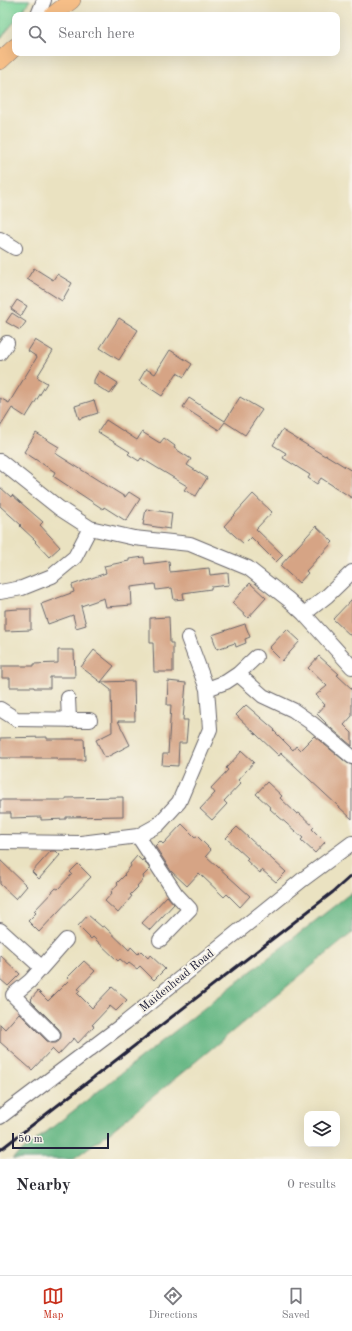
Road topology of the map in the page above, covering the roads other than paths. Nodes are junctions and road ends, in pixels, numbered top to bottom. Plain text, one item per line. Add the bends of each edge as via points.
1 (44, 0) edge
2 (72, 0) edge
3 (39, 12) edge
4 (57, 12) edge
5 (12, 50) edge
6 (0, 61) edge
7 (0, 239) edge
8 (15, 248) dead end
9 (0, 461) edge
10 (90, 528) junction
11 (352, 572) edge
12 (0, 592) edge
13 (304, 614) junction
14 (188, 638) dead end
15 (256, 657) dead end
16 (352, 667) edge
17 (238, 674) junction
18 (207, 689) junction
19 (68, 698) dead end
20 (0, 709) edge
21 (69, 720) junction
22 (90, 720) dead end
23 (352, 757) edge
24 (138, 836) junction
25 (0, 842) edge
26 (352, 843) edge
27 (0, 930) edge
28 (66, 940) dead end
29 (160, 940) dead end
30 (41, 967) junction
31 (53, 1035) dead end
32 (0, 1117) edge

1 - 3 street
2 - 4 main road
5 - 6 main road
7 - 8 street
9 - 10 street via 59,508
10 - 12 street via 75,557 52,576 22,588
10 - 13 street via 134,538 190,544 248,568
11 - 13 street
13 - 16 street
14 - 18 street
15 - 17 street
17 - 18 street
17 - 23 street via 262,696 293,710 313,724
18 - 24 street via 210,729 179,802 158,825
19 - 21 street
20 - 21 street via 16,720
21 - 22 street
24 - 25 street via 81,843
24 - 29 street via 176,894 190,909
26 - 32 street, Maidenhead Road via 302,880 126,1022
27 - 30 street
28 - 30 street
30 - 31 street via 30,981 13,995

